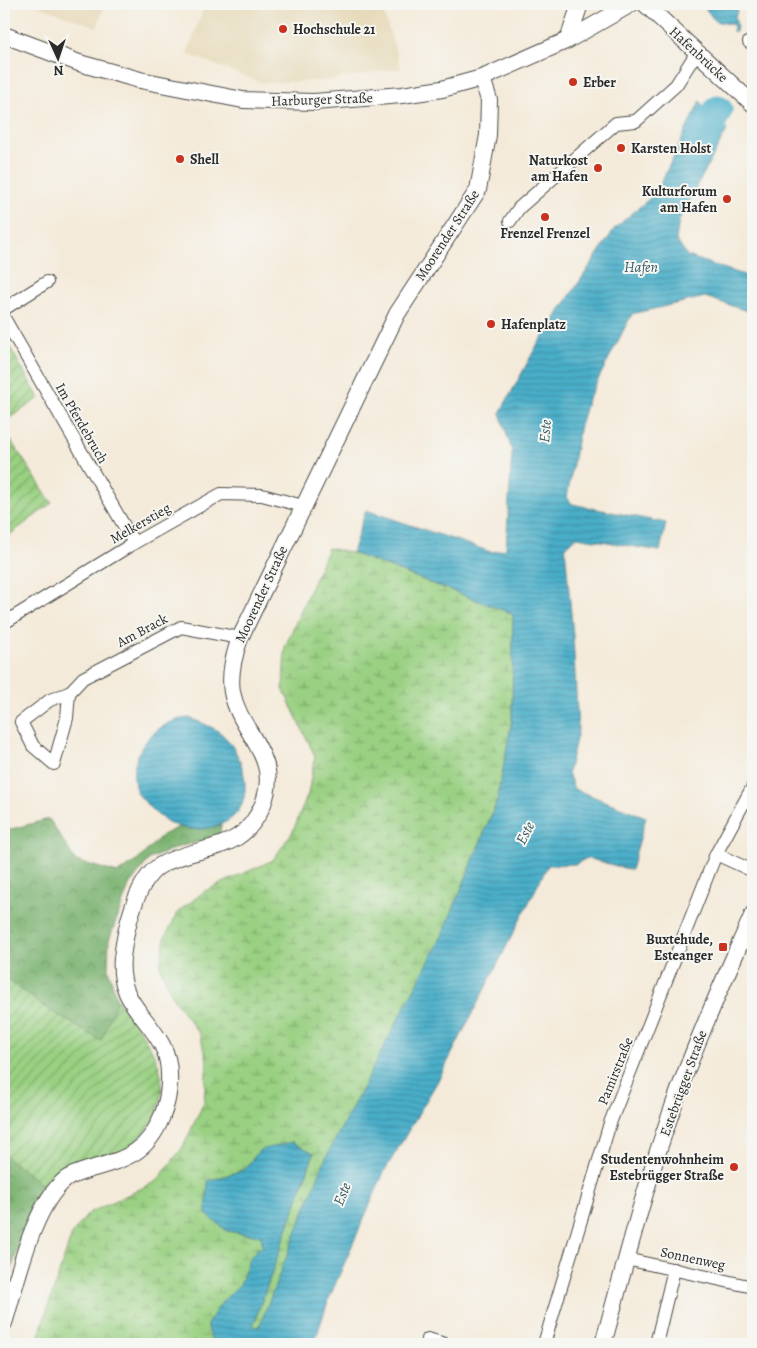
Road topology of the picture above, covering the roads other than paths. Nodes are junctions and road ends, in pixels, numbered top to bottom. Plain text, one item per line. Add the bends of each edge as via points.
1 (580, 4) edge
2 (631, 4) edge
3 (645, 4) edge
4 (4, 35) edge
5 (568, 40) junction
6 (697, 52) junction
7 (482, 78) junction
8 (753, 104) edge
9 (510, 221) dead end
10 (47, 282) dead end
11 (4, 309) edge
12 (4, 318) edge
13 (303, 506) junction
14 (134, 543) junction
15 (4, 623) edge
16 (240, 638) junction
17 (69, 693) junction
18 (753, 786) edge
19 (716, 854) junction
20 (753, 871) edge
21 (753, 914) edge
22 (626, 1259) junction
23 (674, 1268) junction
24 (753, 1287) edge
25 (4, 1323) edge
26 (428, 1339) dead end
27 (445, 1344) edge
28 (544, 1344) edge
29 (603, 1344) edge
30 (656, 1344) edge

1 - 5 street
2 - 5 street, Harburger Straße
3 - 6 street, Hafenbrücke
4 - 7 street, Harburger Straße via 79,63 140,80 243,100 314,102 402,95
5 - 7 street, Harburger Straße
6 - 8 street, Hafenbrücke
6 - 9 street via 676,85 636,121 616,123 519,208
7 - 13 street, Moorender Straße via 489,100 478,190 397,314
10 - 11 street
12 - 14 street, Im Pferdebruch
13 - 14 street, Melkerstieg via 262,495 221,494
13 - 16 street, Moorender Straße
14 - 15 street, Melkerstieg
16 - 17 street, Am Brack via 181,627 83,678
16 - 25 street, Moorender Straße via 233,658 232,692 237,708 260,747 268,773 263,804 254,821 232,840 159,866 141,887 128,925 122,958 125,988 132,1004 163,1046 167,1062 167,1097 162,1115 155,1131 140,1150 125,1159 67,1179 53,1193 34,1229
17 - 17 street, Am Brack via 50,700 21,722 33,746 54,764 67,718
18 - 19 street, Pamirstraße
19 - 20 street
19 - 28 street, Pamirstraße via 610,1123
21 - 22 street, Estebrügger Straße via 673,1106
22 - 23 street, Sonnenweg
22 - 29 street, Estebrügger Straße
23 - 24 street, Sonnenweg
23 - 30 street
26 - 27 street

